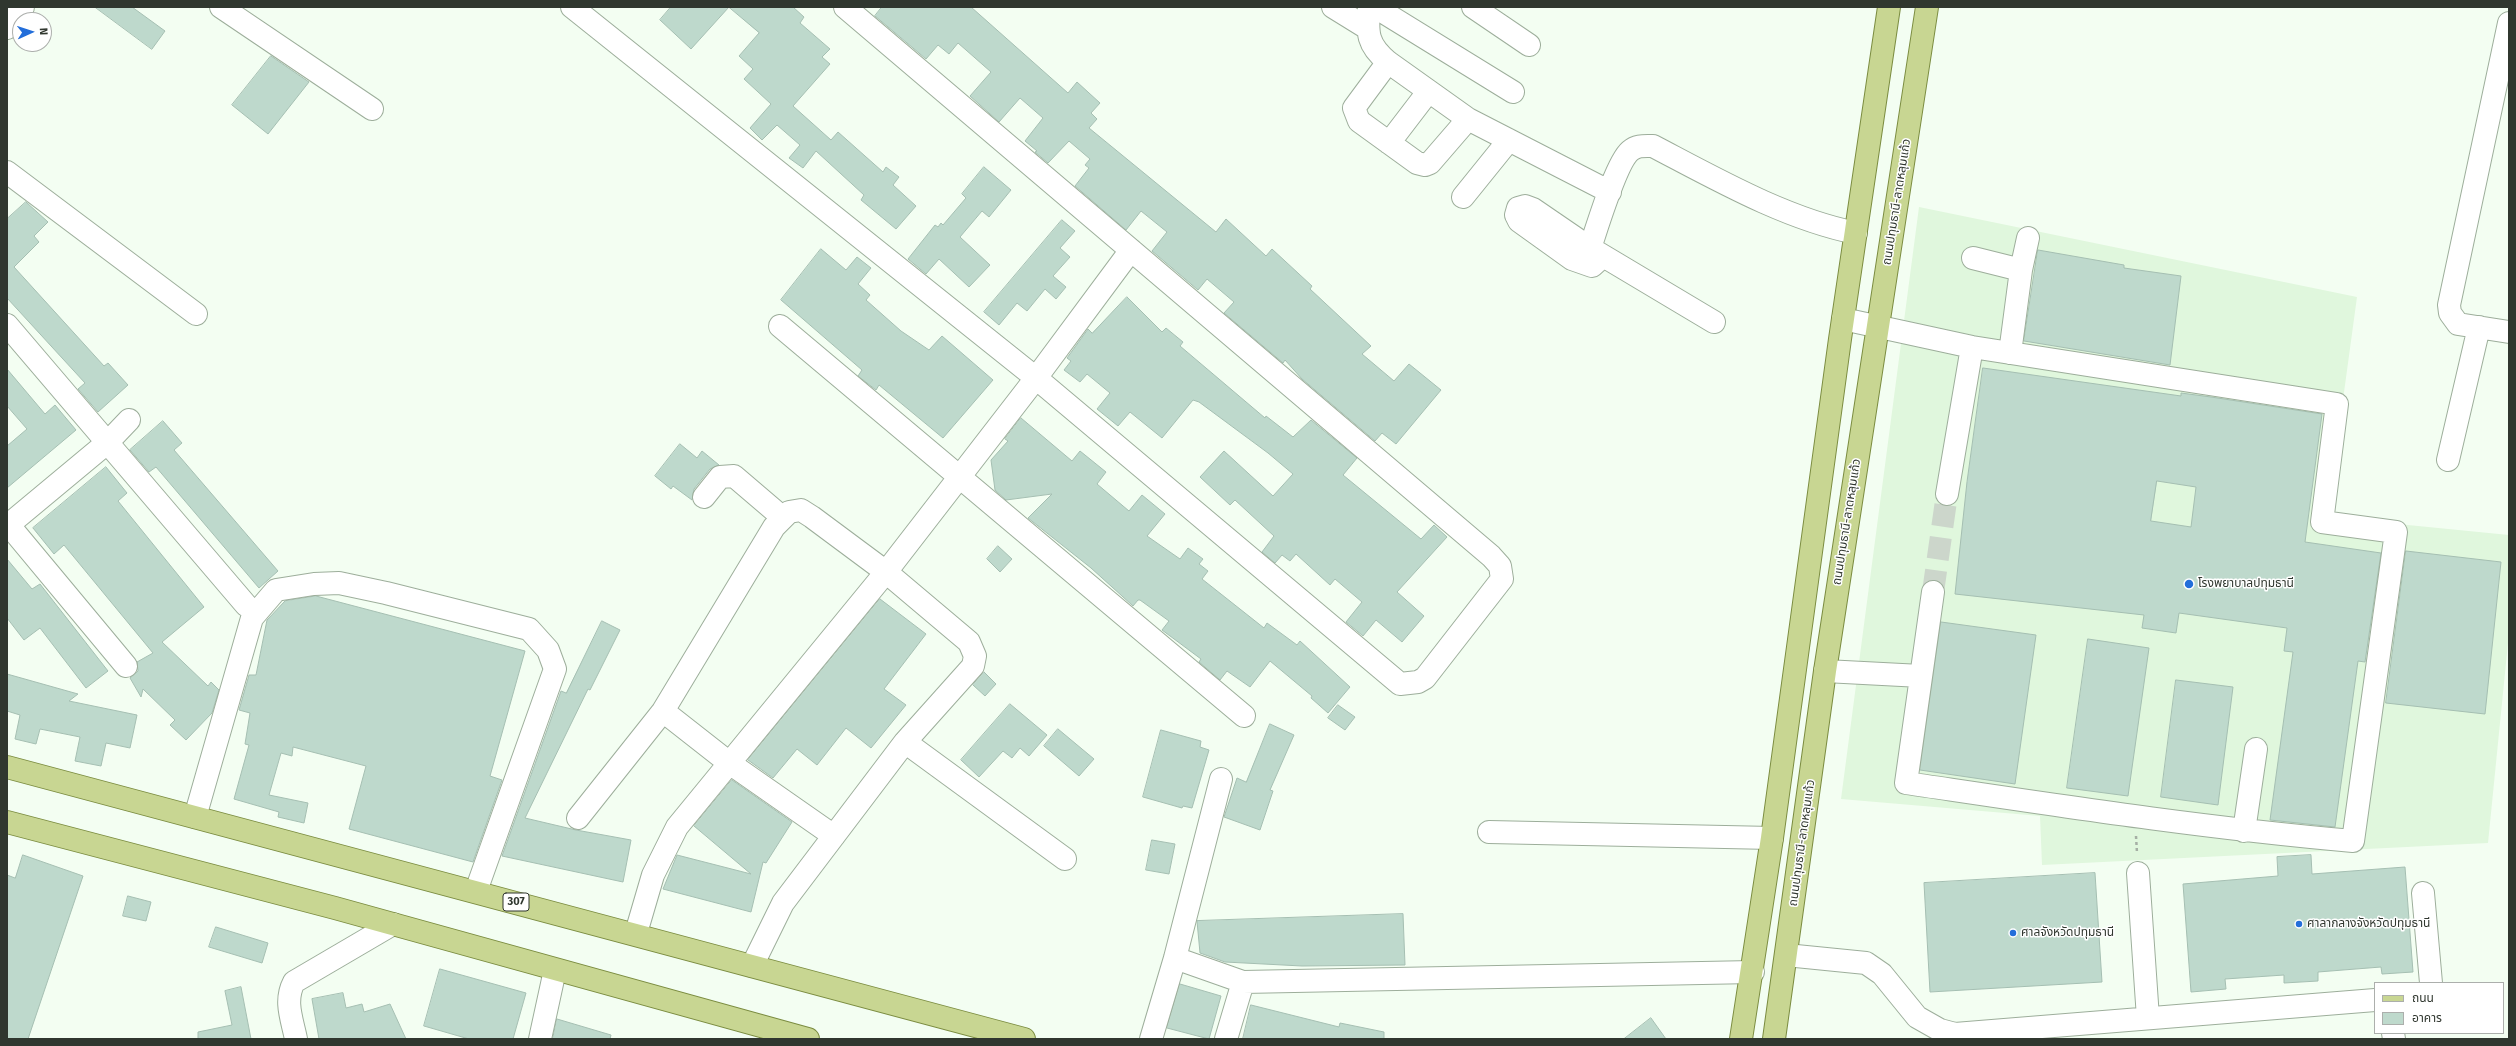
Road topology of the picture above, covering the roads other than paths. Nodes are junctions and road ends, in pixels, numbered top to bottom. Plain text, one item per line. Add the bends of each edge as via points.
1 (23, 7) edge
2 (222, 7) edge
3 (572, 7) edge
4 (845, 7) edge
5 (1333, 7) edge
6 (1375, 7) edge
7 (1473, 7) edge
8 (1889, 7) edge
9 (1927, 7) edge
10 (1368, 17) edge
11 (2509, 23) edge
12 (7, 28) edge
13 (1529, 45) dead end
14 (1388, 62) junction
15 (1428, 92) junction
16 (1513, 92) dead end
17 (372, 109) dead end
18 (1468, 119) junction
19 (1510, 140) junction
20 (1389, 143) junction
21 (7, 172) edge
22 (1610, 192) junction
23 (1463, 196) dead end
24 (1856, 232) junction
25 (2028, 238) dead end
26 (1131, 250) junction
27 (1973, 258) dead end
28 (2021, 270) junction
29 (196, 314) dead end
30 (1843, 319) junction
31 (1714, 322) dead end
32 (7, 325) edge
33 (780, 326) dead end
34 (1877, 328) junction
35 (2479, 328) junction
36 (2509, 332) edge
37 (1972, 347) junction
38 (2010, 353) junction
39 (1036, 378) junction
40 (129, 420) dead end
41 (108, 442) junction
42 (2448, 460) dead end
43 (958, 478) junction
44 (1948, 494) tunnel mouth
45 (704, 497) dead end
46 (782, 517) junction
47 (7, 525) edge
48 (886, 572) junction
49 (1932, 592) tunnel mouth
50 (246, 605) dead end
51 (126, 666) dead end
52 (1825, 671) junction
53 (1921, 676) junction
54 (663, 711) junction
55 (1244, 716) dead end
56 (905, 742) junction
57 (2256, 749) dead end
58 (728, 762) junction
59 (7, 767) edge
60 (1221, 779) dead end
61 (194, 817) junction
62 (578, 818) dead end
63 (7, 822) edge
64 (2244, 831) junction
65 (1489, 832) dead end
66 (834, 836) junction
67 (1772, 838) junction
68 (1065, 859) dead end
69 (2138, 873) road end
70 (476, 891) junction
71 (2423, 893) dead end
72 (393, 924) junction
73 (636, 934) junction
74 (1786, 955) junction
75 (1175, 958) junction
76 (752, 966) junction
77 (555, 970) junction
78 (1753, 972) junction
79 (1244, 982) junction
80 (2431, 982) edge
81 (2374, 1000) edge
82 (2148, 1018) junction
83 (2087, 1031) edge
84 (795, 1037) edge
85 (296, 1039) edge
86 (540, 1039) edge
87 (1024, 1039) edge
88 (1151, 1039) edge
89 (1226, 1039) edge
90 (1741, 1039) edge
91 (1774, 1039) edge

1 - 12 street
2 - 17 street
3 - 39 street
4 - 26 street
5 - 10 street
6 - 16 street
7 - 13 street
8 - 24 main road
9 - 34 main road, ถนนปทุมธานี-ลาดหลุมแก้ว
10 - 14 street via 1370,42 1376,52
11 - 35 street via 2449,305 2450,313 2458,324
14 - 15 street
14 - 20 street via 1354,111 1359,121
15 - 18 street
15 - 20 street
18 - 19 street
18 - 20 street via 1430,163 1425,165 1417,163
19 - 22 street
19 - 23 street
21 - 29 street
22 - 24 street via 1629,151 1640,146 1653,146 1792,214 1825,227
22 - 31 street via 1596,252
24 - 30 main road
25 - 28 street
26 - 39 street
26 - 39 street via 1491,556 1500,566 1502,579 1426,678 1418,682 1400,684
27 - 28 street
28 - 38 street
30 - 34 street
30 - 67 main road
32 - 41 street
33 - 43 street
34 - 37 street
34 - 52 main road, ถนนปทุมธานี-ลาดหลุมแก้ว
35 - 36 street
35 - 42 street
37 - 38 street
37 - 44 street
38 - 64 street via 2337,404 2322,522 2396,532 2353,841
39 - 43 street
40 - 41 street
41 - 47 street
41 - 50 street
43 - 48 street
43 - 55 street
45 - 46 street via 720,477 734,476
46 - 48 street via 789,512 801,510
46 - 54 street
47 - 51 street
48 - 56 street via 969,642 975,656 973,666
48 - 58 street
49 - 53 street
52 - 53 street
52 - 74 main road, ถนนปทุมธานี-ลาดหลุมแก้ว
53 - 64 street via 1906,783
54 - 58 street
54 - 62 street
56 - 66 street
56 - 68 street
57 - 64 street
58 - 66 street
58 - 73 street via 677,827 653,875
59 - 61 main road, 307
60 - 75 street
61 - 70 main road, 307
61 - 70 street via 252,618 276,590 339,583 529,629 548,650 555,669
63 - 72 main road
65 - 67 street
66 - 76 street via 783,903
67 - 78 main road
69 - 82 street
70 - 73 main road, 307
71 - 80 street
72 - 77 main road
72 - 85 street via 294,982 288,1001
73 - 76 main road, 307
74 - 83 street via 1866,963 1882,974 1917,1017 1940,1030 1955,1034
74 - 91 main road, ถนนปทุมธานี-ลาดหลุมแก้ว
75 - 79 street
75 - 88 street
76 - 87 main road, 307
77 - 84 main road
77 - 86 street
78 - 79 street
78 - 90 main road
79 - 89 street
81 - 82 street
82 - 83 street

